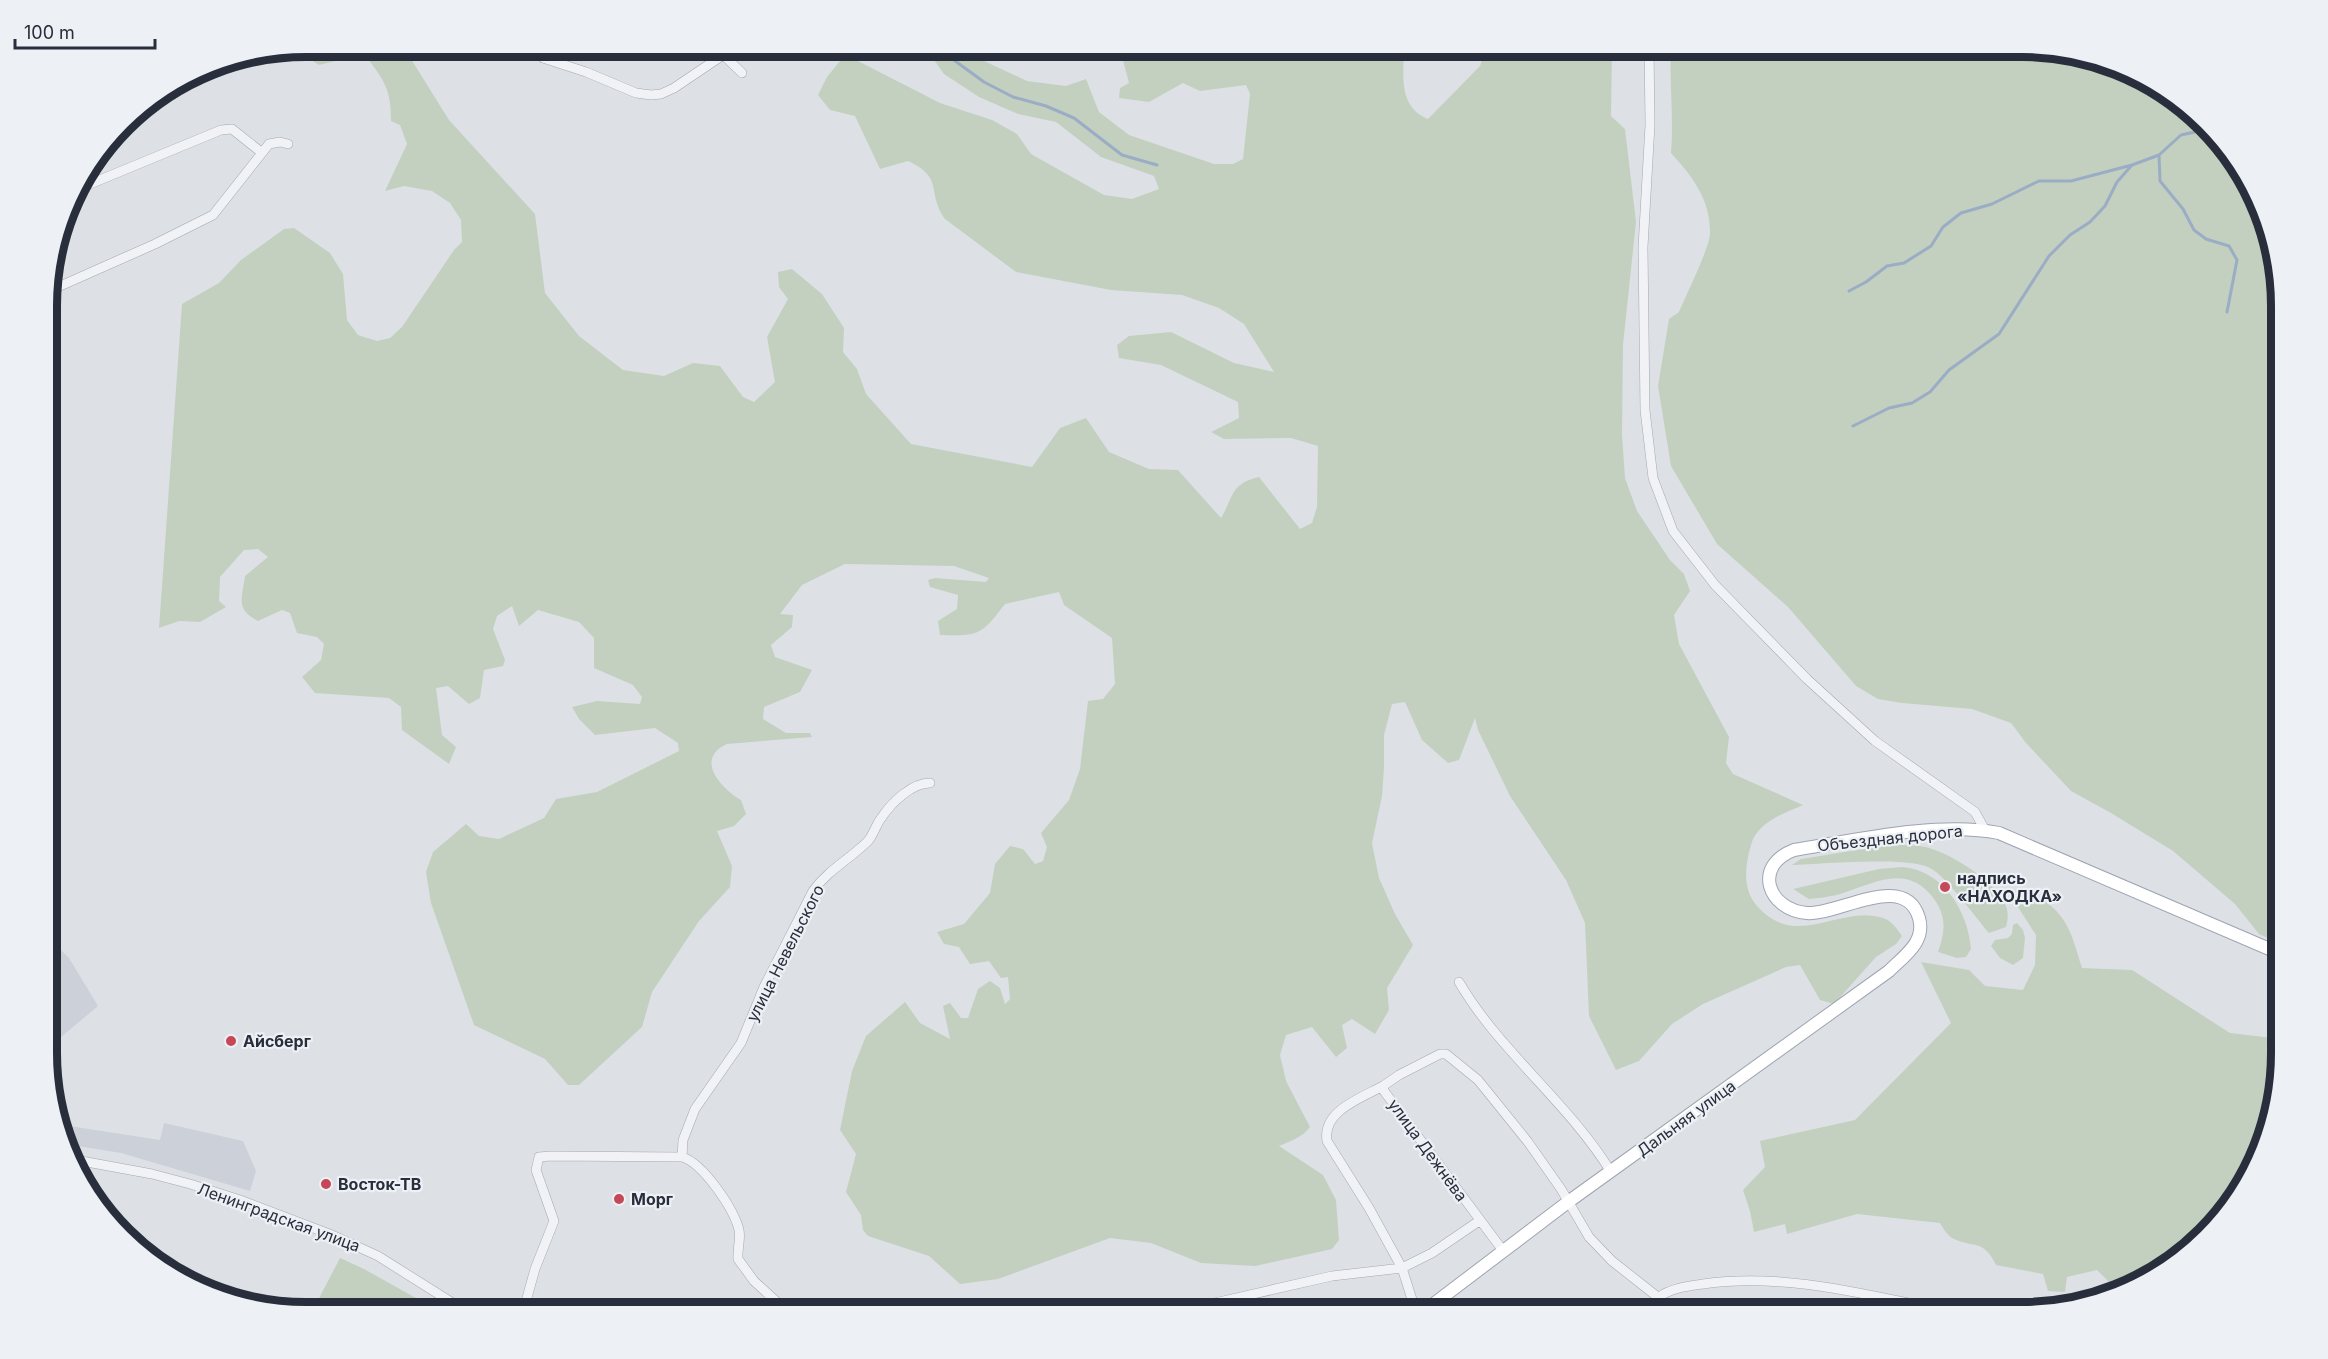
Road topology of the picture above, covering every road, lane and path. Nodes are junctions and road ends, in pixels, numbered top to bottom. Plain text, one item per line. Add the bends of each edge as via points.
1 (542, 57) edge
2 (720, 57) edge
3 (725, 57) edge
4 (1649, 57) edge
5 (742, 73) dead end
6 (288, 144) dead end
7 (261, 152) junction
8 (88, 185) edge
9 (58, 287) edge
10 (930, 783) dead end
11 (1985, 830) junction
12 (1915, 908) joint
13 (2271, 950) edge
14 (1459, 982) dead end
15 (1383, 1086) junction
16 (682, 1157) junction
17 (82, 1161) edge
18 (1611, 1172) junction
19 (1569, 1202) junction
20 (1479, 1221) junction
21 (1504, 1252) junction
22 (1402, 1268) junction
23 (1659, 1298) junction
24 (450, 1302) edge
25 (526, 1302) edge
26 (777, 1302) edge
27 (1219, 1302) edge
28 (1413, 1302) edge
29 (1436, 1302) edge
30 (1656, 1302) edge
31 (1901, 1302) edge

1 - 2 street via 636,93 651,95 674,88
3 - 5 street
4 - 11 street via 1650,125 1643,247 1645,410 1653,478 1673,531 1715,585 1807,679 1875,741 1976,812
6 - 7 street via 269,144
7 - 8 street via 232,129 220,130
7 - 9 street via 213,215
10 - 16 street, улица Невельского via 920,783 897,800 881,817 869,839 822,878 813,891 764,987 741,1043 694,1109 683,1140
11 - 12 main road, Объездная дорога via 1938,830 1794,850 1775,860 1770,872 1771,888 1779,902 1799,912 1823,912 1887,896 1903,899
11 - 13 main road, Объездная дорога
12 - 18 main road, Дальняя улица via 1920,922 1919,938 1889,970
14 - 18 street via 1473,1005 1573,1118
15 - 19 street, улица Дежнёва via 1446,1054 1478,1080 1528,1142
15 - 20 street, улица Дежнёва
15 - 22 street via 1333,1116 1325,1131 1327,1141
16 - 25 street via 539,1157 536,1170 554,1221
16 - 26 street via 695,1162 734,1216 740,1233 738,1259
17 - 24 street, Ленинградская улица via 190,1184 333,1235 378,1256
18 - 19 main road, Дальняя улица
19 - 21 main road, Дальняя улица
19 - 23 street via 1589,1237
20 - 21 street, улица Дежнёва
20 - 22 street
21 - 29 main road, Дальняя улица
22 - 27 street via 1332,1276
22 - 28 street
23 - 30 street
23 - 31 street via 1682,1287 1760,1280 1815,1285

